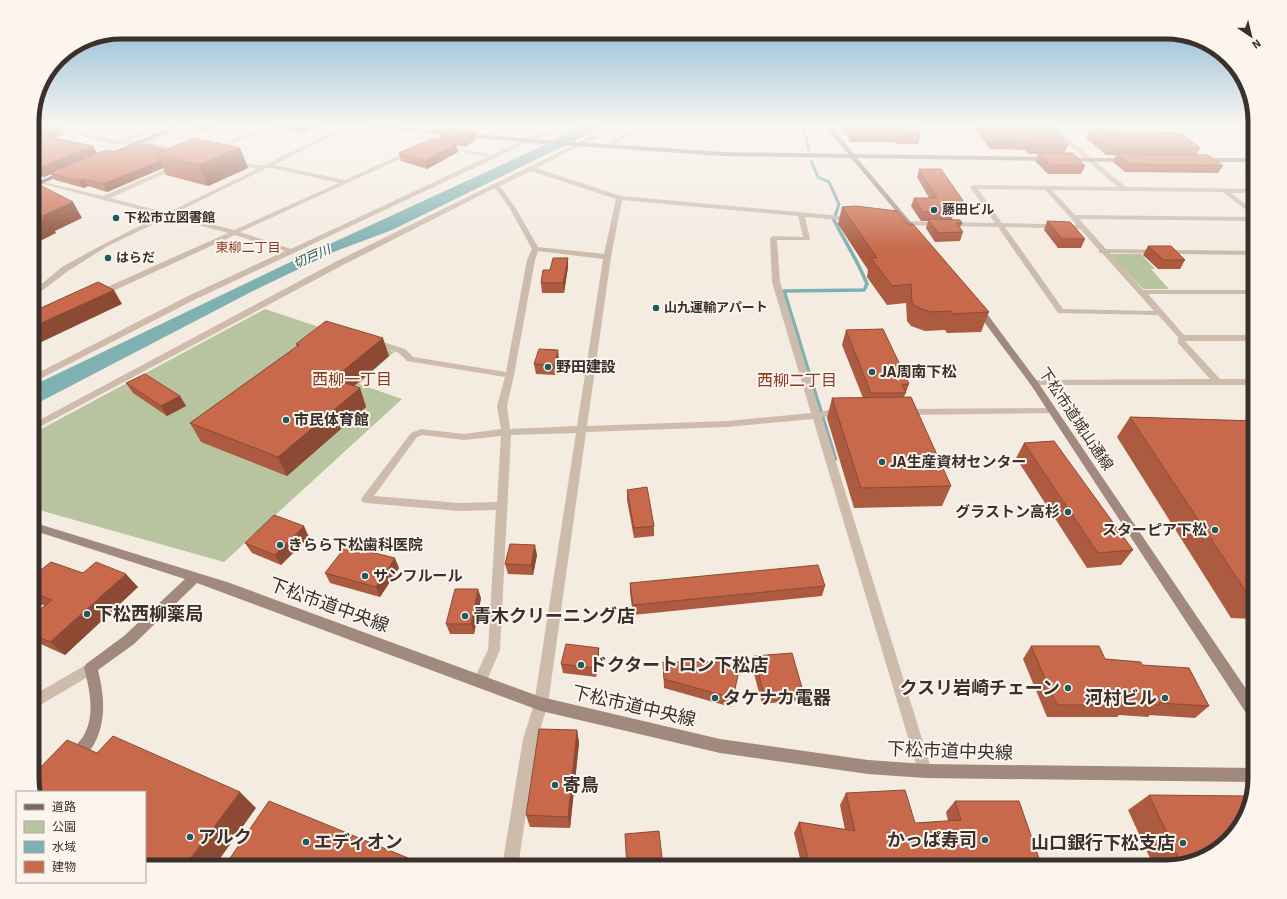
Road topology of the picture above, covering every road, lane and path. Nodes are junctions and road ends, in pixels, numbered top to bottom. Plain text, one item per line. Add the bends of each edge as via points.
1 (174, 167) edge
2 (257, 167) edge
3 (264, 167) joint
4 (277, 167) edge
5 (378, 167) edge
6 (472, 167) edge
7 (536, 167) edge
8 (861, 167) edge
9 (1098, 167) edge
10 (532, 169) junction
11 (70, 170) edge
12 (40, 182) joint
13 (345, 182) junction
14 (496, 186) junction
15 (1047, 188) junction
16 (1124, 189) junction
17 (1224, 190) junction
18 (1248, 191) edge
19 (104, 198) junction
20 (620, 198) junction
21 (1248, 209) edge
22 (801, 214) junction
23 (168, 215) junction
24 (1073, 217) junction
25 (1248, 219) edge
26 (863, 220) edge
27 (894, 222) edge
28 (910, 224) junction
29 (1000, 225) junction
30 (1082, 227) junction
31 (233, 232) junction
32 (924, 242) edge
33 (536, 249) junction
34 (291, 251) junction
35 (1102, 251) junction
36 (1248, 253) edge
37 (607, 257) junction
38 (42, 286) joint
39 (39, 289) edge
40 (1140, 292) junction
41 (1248, 292) edge
42 (90, 299) edge
43 (973, 301) edge
44 (1158, 313) junction
45 (1182, 337) junction
46 (1248, 338) edge
47 (365, 340) edge
48 (510, 375) junction
49 (39, 376) edge
50 (1217, 382) junction
51 (1248, 382) edge
52 (1034, 383) junction
53 (1052, 411) junction
54 (897, 412) edge
55 (850, 413) edge
56 (816, 416) junction
57 (39, 424) edge
58 (583, 430) junction
59 (506, 432) junction
60 (503, 506) junction
61 (39, 528) edge
62 (195, 577) junction
63 (91, 668) junction
64 (480, 681) junction
65 (39, 700) edge
66 (541, 704) junction
67 (1248, 704) edge
68 (65, 770) edge
69 (925, 771) junction
70 (1248, 775) edge
71 (511, 860) edge

1 - 19 street
2 - 3 street
3 - 23 street
4 - 13 street
5 - 13 street
6 - 34 street
7 - 10 street
8 - 28 street
9 - 16 street
10 - 14 street
10 - 20 street
11 - 12 main road
12 - 19 street
13 - 31 street
14 - 33 street via 512,207
14 - 57 street via 340,263
15 - 16 street
15 - 24 street
15 - 29 street via 973,187
16 - 17 street
17 - 18 street
17 - 21 street
19 - 23 street
20 - 22 street
20 - 37 street
22 - 26 street
22 - 56 street via 807,239 773,238 776,282
23 - 31 street
23 - 38 street via 104,246
24 - 25 street
24 - 30 street
27 - 28 street
28 - 29 street
28 - 32 street
29 - 30 street
29 - 44 street via 1061,311
30 - 35 street
31 - 34 street
31 - 42 street
33 - 37 street
33 - 48 street via 531,260
34 - 49 street via 191,298
35 - 36 street
35 - 40 street
37 - 58 street
38 - 39 street
40 - 41 street
40 - 44 street
43 - 52 street, 下松市道城山通線
44 - 45 street
45 - 46 street
45 - 50 street via 1180,341
47 - 48 street via 402,351 410,360
48 - 59 street via 502,406
50 - 51 street
50 - 52 street
52 - 53 street, 下松市道城山通線
53 - 54 street
53 - 67 street, 下松市道城山通線
55 - 56 street via 827,413
56 - 58 street via 727,424
56 - 69 street
58 - 59 street
58 - 66 street
59 - 60 street
59 - 60 street via 464,437 421,432 414,435 366,498 459,507
60 - 64 street via 494,650
61 - 62 street, 下松市道中央線
62 - 63 street via 129,640
62 - 64 street, 下松市道中央線
63 - 65 street
63 - 68 street via 97,691 97,718 89,740
64 - 66 street, 下松市道中央線
66 - 69 street, 下松市道中央線 via 720,746 868,767
66 - 71 street via 530,739
69 - 70 street, 下松市道中央線

